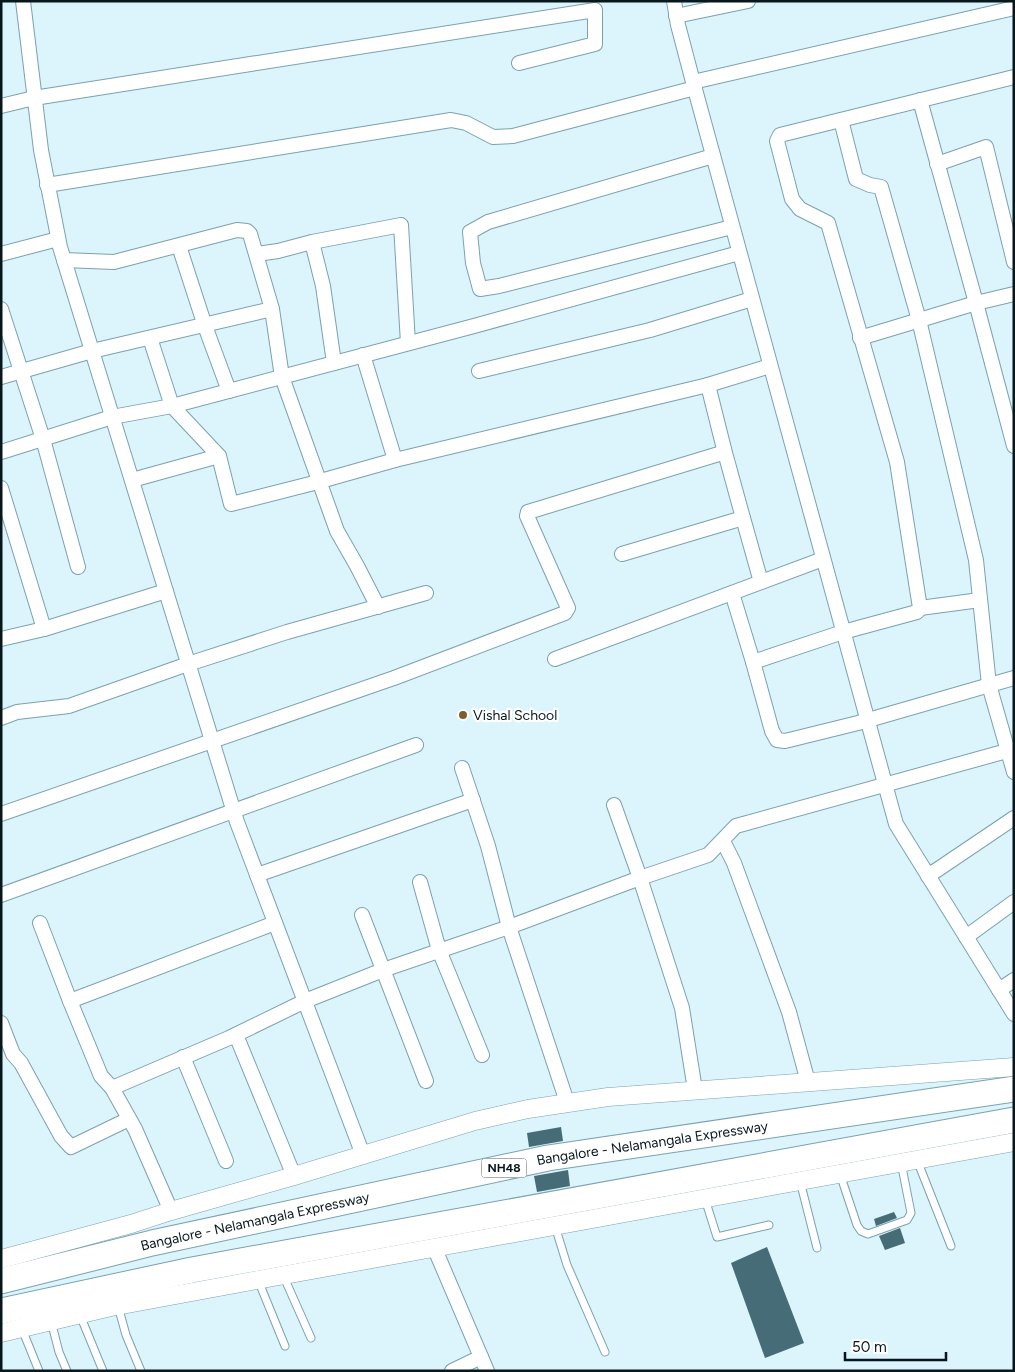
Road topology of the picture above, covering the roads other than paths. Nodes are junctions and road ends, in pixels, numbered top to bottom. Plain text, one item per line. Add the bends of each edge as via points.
1 (24, 1) edge
2 (674, 1) edge
3 (748, 1) edge
4 (594, 5) edge
5 (1014, 8) edge
6 (676, 16) junction
7 (519, 63) dead end
8 (1014, 77) edge
9 (694, 85) junction
10 (34, 98) junction
11 (920, 100) junction
12 (1, 106) edge
13 (841, 120) junction
14 (713, 156) junction
15 (937, 164) junction
16 (48, 185) junction
17 (732, 226) junction
18 (58, 239) junction
19 (312, 242) junction
20 (179, 246) junction
21 (739, 253) junction
22 (1, 254) edge
23 (256, 254) junction
24 (64, 260) junction
25 (1014, 262) edge
26 (1014, 294) edge
27 (752, 300) junction
28 (976, 303) junction
29 (1, 309) edge
30 (272, 309) junction
31 (919, 320) junction
32 (204, 326) junction
33 (150, 338) junction
34 (860, 338) junction
35 (408, 343) junction
36 (92, 351) junction
37 (364, 355) junction
38 (334, 363) junction
39 (770, 366) junction
40 (479, 371) dead end
41 (22, 372) junction
42 (282, 377) junction
43 (1, 378) edge
44 (708, 385) junction
45 (229, 391) junction
46 (172, 406) junction
47 (112, 417) junction
48 (43, 439) junction
49 (1014, 446) edge
50 (724, 449) junction
51 (1, 452) edge
52 (219, 456) junction
53 (395, 460) junction
54 (132, 480) junction
55 (318, 482) junction
56 (1, 488) edge
57 (743, 518) junction
58 (622, 554) dead end
59 (823, 559) junction
60 (78, 567) dead end
61 (760, 582) junction
62 (166, 591) junction
63 (426, 593) dead end
64 (732, 593) junction
65 (980, 600) junction
66 (378, 606) junction
67 (920, 608) junction
68 (44, 629) junction
69 (843, 632) junction
70 (1, 639) edge
71 (555, 659) dead end
72 (753, 662) junction
73 (188, 664) junction
74 (1014, 678) edge
75 (989, 685) junction
76 (1, 718) edge
77 (867, 720) junction
78 (212, 740) junction
79 (416, 745) dead end
80 (1011, 750) edge
81 (462, 768) dead end
82 (1014, 772) edge
83 (885, 785) junction
84 (473, 800) junction
85 (614, 805) dead end
86 (233, 810) junction
87 (1, 814) edge
88 (1014, 818) edge
89 (723, 841) junction
90 (257, 875) junction
91 (928, 876) junction
92 (640, 878) junction
93 (420, 882) dead end
94 (1, 895) edge
95 (1014, 902) edge
96 (362, 914) dead end
97 (40, 923) dead end
98 (275, 923) junction
99 (509, 927) junction
100 (966, 937) junction
101 (440, 950) junction
102 (382, 970) junction
103 (1014, 980) edge
104 (999, 990) junction
105 (70, 1001) junction
106 (305, 1001) junction
107 (1014, 1014) edge
108 (1, 1023) edge
109 (236, 1034) junction
110 (482, 1055) dead end
111 (7, 1057) edge
112 (183, 1057) junction
113 (1014, 1067) edge
114 (426, 1082) dead end
115 (808, 1082) junction
116 (112, 1088) junction
117 (1014, 1089) edge
118 (695, 1090) junction
119 (567, 1102) junction
120 (129, 1119) junction
121 (1014, 1120) edge
122 (1014, 1142) edge
123 (363, 1155) junction
124 (226, 1161) dead end
125 (909, 1161) junction
126 (840, 1174) junction
127 (294, 1176) junction
128 (800, 1181) junction
129 (705, 1198) junction
130 (171, 1211) junction
131 (554, 1225) junction
132 (769, 1225) dead end
133 (950, 1246) dead end
134 (434, 1247) junction
135 (817, 1248) dead end
136 (1, 1259) edge
137 (283, 1275) junction
138 (258, 1280) junction
139 (1, 1281) edge
140 (118, 1306) junction
141 (1, 1311) edge
142 (80, 1314) junction
143 (51, 1321) junction
144 (22, 1328) junction
145 (1, 1333) edge
146 (311, 1338) dead end
147 (285, 1346) dead end
148 (605, 1352) dead end
149 (481, 1356) junction
150 (39, 1371) edge
151 (67, 1371) edge
152 (103, 1371) edge
153 (141, 1371) edge
154 (452, 1371) edge
155 (487, 1371) edge

1 - 10 street
2 - 6 street
3 - 6 street
4 - 7 street via 595,44
4 - 10 street
5 - 9 street
6 - 9 street
8 - 11 street
9 - 14 street
9 - 16 street via 513,136 493,137 466,123 451,120
10 - 12 street
10 - 16 street
11 - 13 street
11 - 15 street
13 - 31 street via 856,178 881,187
13 - 34 street via 780,135 777,141 792,199 800,209 828,223
14 - 17 street
14 - 17 street via 488,222 470,232 480,289
15 - 25 street via 986,147
15 - 28 street
16 - 18 street
17 - 21 street
18 - 22 street
18 - 24 street
19 - 23 street
19 - 35 street via 401,226
19 - 38 street via 323,286
20 - 23 street via 237,230 250,234
20 - 24 street via 114,262
20 - 32 street
21 - 27 street
21 - 35 street
23 - 30 street
24 - 36 street
26 - 28 street
27 - 39 street
27 - 40 street via 650,330
28 - 31 street
28 - 49 street
29 - 41 street
30 - 32 street
30 - 42 street
31 - 34 street
31 - 65 street via 976,560
32 - 33 street
32 - 45 street
33 - 36 street
33 - 46 street
34 - 67 street via 898,462
35 - 37 street
36 - 41 street
36 - 47 street
37 - 38 street
37 - 53 street
38 - 42 street
39 - 44 street
39 - 59 street
41 - 43 street
41 - 48 street
42 - 45 street
42 - 55 street
44 - 50 street
44 - 53 street
45 - 46 street
46 - 47 street
46 - 52 street
47 - 48 street
47 - 54 street
48 - 51 street
48 - 60 street
50 - 57 street
50 - 78 street via 722,453 528,512 568,608 565,613 394,678
52 - 54 street
52 - 55 street via 231,504
53 - 55 street
54 - 62 street
55 - 66 street via 336,531
56 - 68 street
57 - 58 street
57 - 61 street
59 - 61 street
59 - 69 street
61 - 64 street
62 - 68 street
62 - 73 street
63 - 66 street
64 - 71 street
64 - 72 street
65 - 67 street
65 - 75 street
66 - 73 street
67 - 69 street via 917,612
68 - 70 street
69 - 72 street
69 - 77 street
72 - 77 street via 777,740 785,741
73 - 76 street via 69,706 17,712
73 - 78 street
74 - 75 street
75 - 77 street
75 - 80 street
77 - 83 street
78 - 86 street
78 - 87 street
79 - 86 street
80 - 82 street
80 - 83 street
81 - 84 street
83 - 89 street via 736,826
83 - 91 street via 896,824
84 - 90 street
84 - 99 street
85 - 92 street
86 - 90 street
86 - 94 street
88 - 91 street
89 - 92 street via 708,855
89 - 115 street via 789,1012
90 - 98 street
91 - 100 street
92 - 99 street
92 - 118 street via 682,1008
93 - 101 street
95 - 100 street
96 - 102 street
97 - 105 street
98 - 105 street
98 - 106 street
99 - 101 street
99 - 119 street
100 - 104 street
101 - 102 street
101 - 110 street
102 - 106 street
102 - 114 street
103 - 104 street
104 - 107 street
105 - 116 street via 101,1076
106 - 109 street
106 - 123 street
108 - 111 street
109 - 112 street
109 - 127 street
111 - 120 street via 21,1062 61,1136 71,1147
112 - 116 street
112 - 124 street
113 - 115 street
115 - 118 street
116 - 120 street
117 - 139 highway, Bangalore - Nelamangala Expressway / NH48 via 548,1158 152,1243
118 - 119 street
119 - 123 street via 475,1121
120 - 130 street
121 - 141 highway via 192,1270
122 - 125 street
123 - 127 street
125 - 126 street
125 - 126 lane via 911,1213 907,1220 868,1234 857,1225
125 - 133 lane
126 - 128 street
127 - 130 street
128 - 129 street
128 - 135 lane
129 - 131 street
129 - 132 lane via 717,1237
130 - 136 street
131 - 134 street
131 - 148 lane via 567,1265
134 - 137 street
134 - 149 street
137 - 138 street
137 - 146 lane
138 - 140 street
138 - 147 lane
140 - 142 street
140 - 153 lane
142 - 143 street
142 - 152 lane
143 - 144 street
143 - 151 lane
144 - 145 street
144 - 150 lane
149 - 154 street
149 - 155 street

